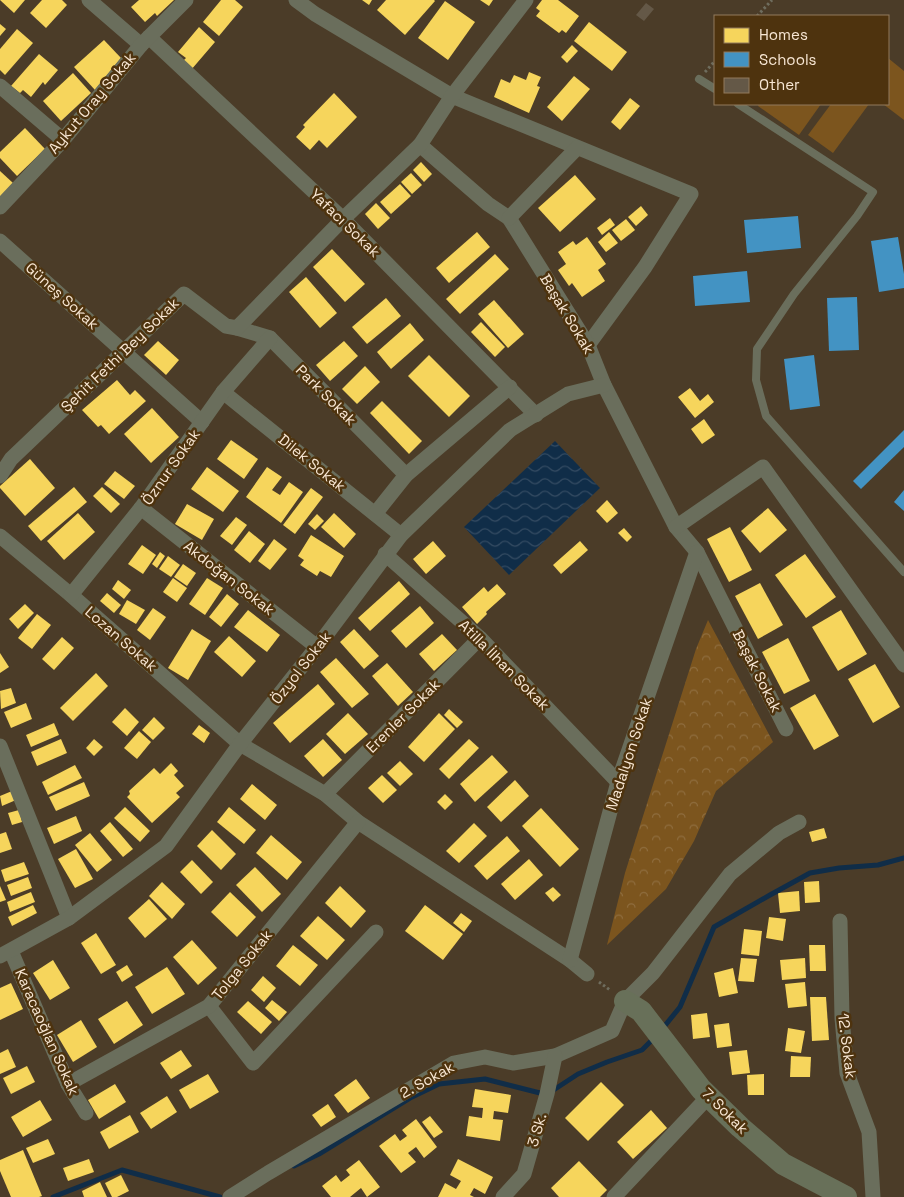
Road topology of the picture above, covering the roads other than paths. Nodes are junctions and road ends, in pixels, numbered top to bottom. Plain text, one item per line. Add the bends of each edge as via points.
1 (89, 0) edge
2 (186, 0) edge
3 (296, 0) edge
4 (526, 0) edge
5 (145, 41) junction
6 (699, 79) dead end
7 (0, 86) edge
8 (714, 88) edge
9 (452, 96) junction
10 (740, 105) edge
11 (63, 140) junction
12 (420, 145) junction
13 (577, 148) junction
14 (0, 206) edge
15 (509, 218) junction
16 (343, 219) junction
17 (0, 241) edge
18 (237, 328) junction
19 (270, 338) junction
20 (588, 345) junction
21 (124, 352) junction
22 (604, 386) junction
23 (510, 387) junction
24 (223, 392) junction
25 (536, 415) junction
26 (202, 422) junction
27 (406, 475) junction
28 (0, 476) edge
29 (141, 508) junction
30 (375, 514) junction
31 (676, 527) junction
32 (401, 535) junction
33 (0, 536) edge
34 (697, 552) junction
35 (385, 554) junction
36 (904, 572) edge
37 (71, 595) junction
38 (480, 638) junction
39 (318, 647) junction
40 (904, 665) edge
41 (786, 729) dead end
42 (240, 744) junction
43 (0, 746) edge
44 (618, 782) junction
45 (326, 794) junction
46 (358, 822) junction
47 (799, 822) dead end
48 (70, 918) junction
49 (840, 921) dead end
50 (376, 932) dead end
51 (5, 954) edge
52 (570, 960) junction
53 (587, 974) road end
54 (625, 1000) junction
55 (209, 1006) junction
56 (555, 1056) junction
57 (68, 1084) junction
58 (709, 1096) junction
59 (86, 1113) dead end
60 (230, 1197) edge
61 (503, 1197) edge
62 (614, 1197) edge
63 (846, 1197) edge
64 (874, 1197) edge

1 - 5 street, Yafacı Sokak
2 - 5 street, Aykut Oray Sokak
3 - 9 street
4 - 9 street
5 - 11 street, Aykut Oray Sokak
5 - 16 street, Yafacı Sokak
6 - 8 lane
7 - 11 street
9 - 12 street
9 - 13 street
10 - 36 lane via 874,192 794,294 757,350 756,380 766,416
11 - 14 street, Aykut Oray Sokak
12 - 15 street, Başak Sokak
12 - 16 street
13 - 15 street
13 - 20 street via 691,194 645,267
15 - 20 street, Başak Sokak
16 - 18 street
16 - 23 street, Yafacı Sokak
17 - 21 street, Güneş Sokak
18 - 19 street, Park Sokak
18 - 21 street, Şehit Fethi Bey Sokak via 226,326 184,294
19 - 24 street, Öznur Sokak
19 - 27 street, Park Sokak
20 - 22 street, Başak Sokak
21 - 26 street, Güneş Sokak
21 - 28 street, Şehit Fethi Bey Sokak via 11,459
22 - 25 street, Özyol Sokak via 568,394
22 - 31 street, Başak Sokak
23 - 25 street, Yafacı Sokak
23 - 27 street
24 - 26 street, Öznur Sokak
24 - 30 street, Dilek Sokak
25 - 32 street, Özyol Sokak via 510,430
26 - 29 street, Öznur Sokak
27 - 30 street
29 - 37 street, Öznur Sokak
29 - 39 street, Akdoğan Sokak
30 - 32 street, Dilek Sokak
31 - 34 street, Başak Sokak
31 - 40 street via 763,467
32 - 35 street, Özyol Sokak
33 - 37 street, Lozan Sokak
34 - 41 street, Başak Sokak
34 - 44 street, Madalyon Sokak
35 - 38 street, Atilla İlhan Sokak
35 - 39 street, Özyol Sokak
37 - 42 street, Lozan Sokak
38 - 44 street, Atilla İlhan Sokak
38 - 45 street, Erenler Sokak
39 - 42 street, Özyol Sokak
42 - 45 street
42 - 48 street, Özyol Sokak via 166,846
43 - 48 street
44 - 52 street, Madalyon Sokak
45 - 46 street
46 - 52 street
46 - 55 street, Tolga Sokak
47 - 54 street via 779,833 730,874 653,973
48 - 51 street, Özyol Sokak
49 - 64 street, 12. Sokak via 847,1073 869,1132
50 - 55 street via 253,1064
51 - 57 street, Karacaoğlan Sokak
52 - 53 street
54 - 56 street, 2. Sokak via 612,1031
54 - 58 street, 7. Sokak via 641,1011
55 - 57 street, Tolga Sokak
56 - 60 street, 2. Sokak via 513,1062 485,1057 454,1063
56 - 61 street, 3 Sk. via 524,1174
57 - 59 street, Karacaoğlan Sokak
58 - 62 street
58 - 63 street, 7. Sokak via 783,1164

